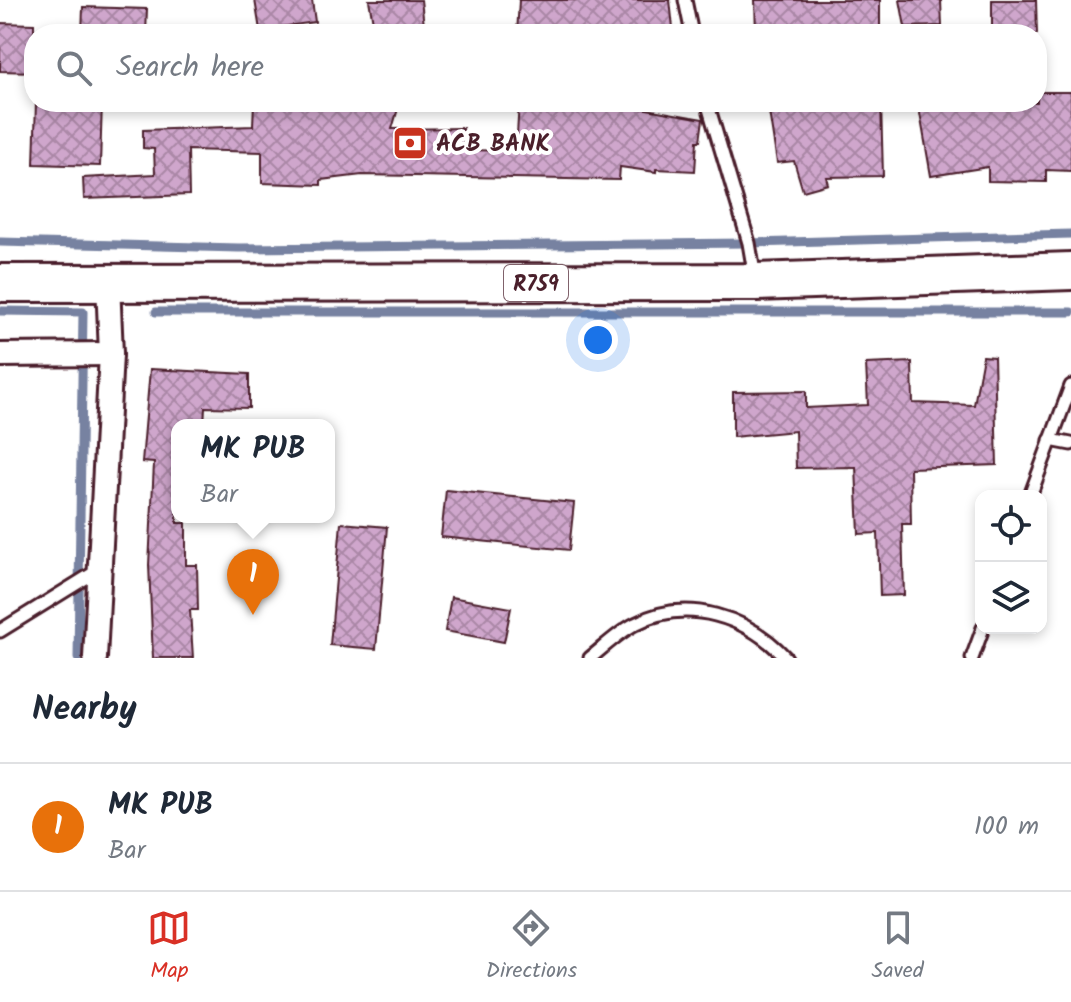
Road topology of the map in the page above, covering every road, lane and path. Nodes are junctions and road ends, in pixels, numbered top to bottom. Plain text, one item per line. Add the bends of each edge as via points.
1 (685, 0) edge
2 (690, 24) edge
3 (710, 112) edge
4 (1071, 271) edge
5 (756, 282) junction
6 (0, 283) edge
7 (108, 283) junction
8 (111, 354) junction
9 (0, 355) edge
10 (1071, 386) edge
11 (1050, 440) junction
12 (1071, 444) edge
13 (1032, 490) edge
14 (97, 571) junction
15 (0, 631) edge
16 (981, 634) edge
17 (95, 658) edge
18 (590, 658) edge
19 (786, 658) edge
20 (972, 658) edge

1 - 2 lane
3 - 5 lane
4 - 5 main road, R759
5 - 7 main road, R759
6 - 7 main road, R759
7 - 8 street
8 - 9 street
8 - 14 street
10 - 11 lane
11 - 12 lane
11 - 13 lane
14 - 15 lane
14 - 17 street
16 - 20 lane
18 - 19 lane via 635,624 679,610 726,616 768,639

